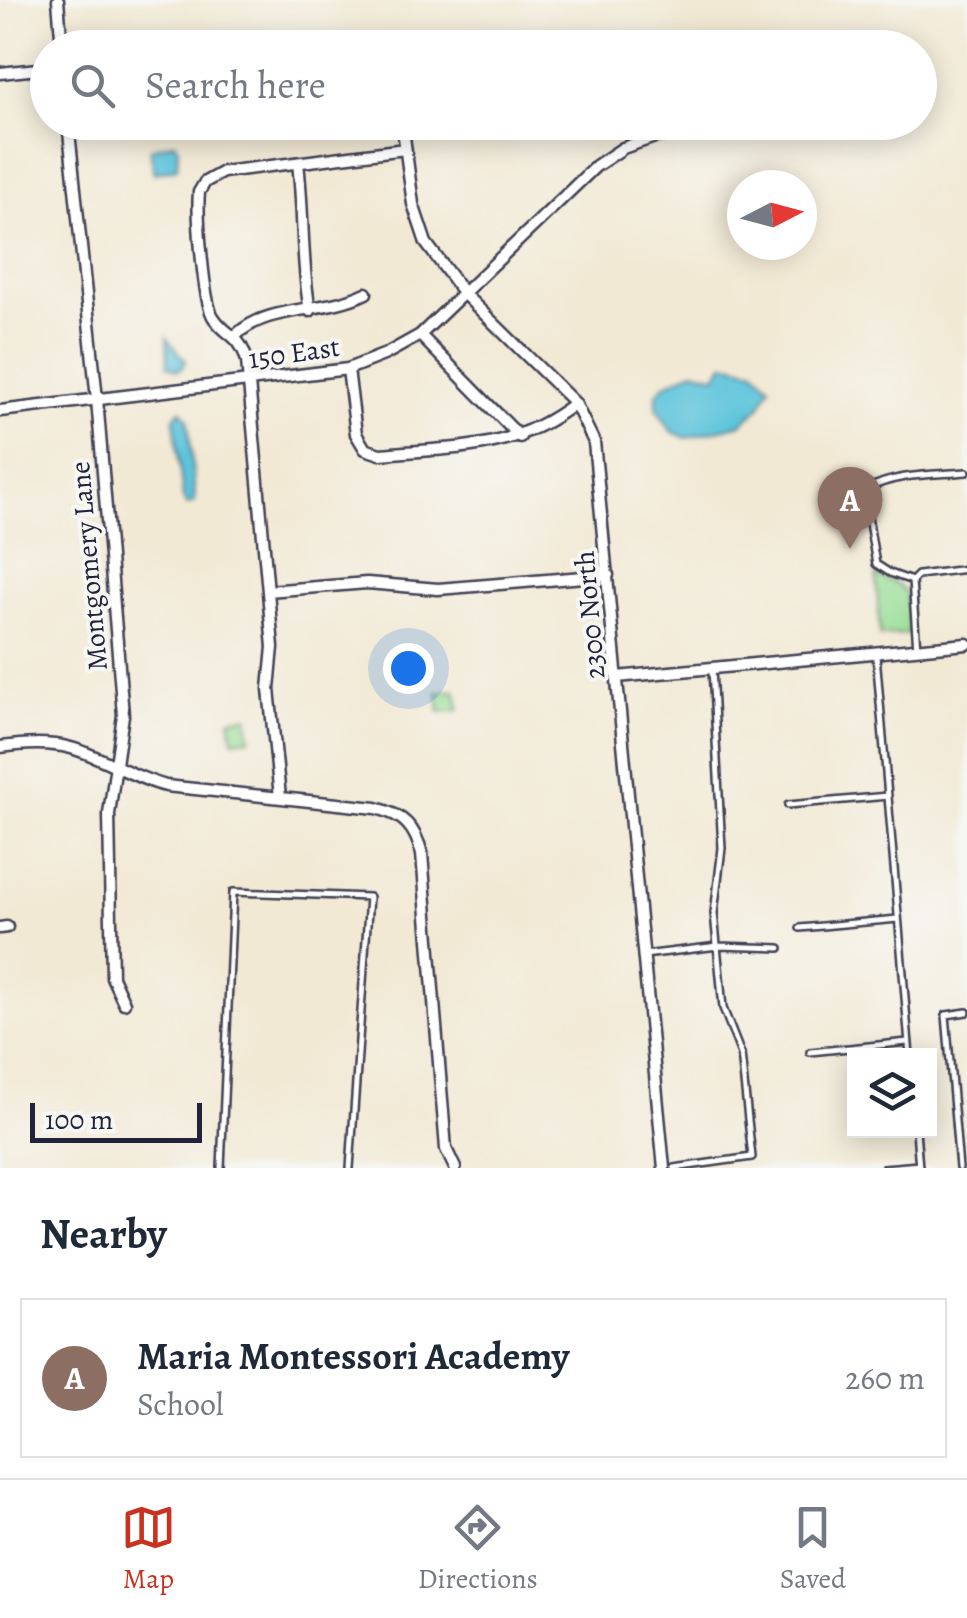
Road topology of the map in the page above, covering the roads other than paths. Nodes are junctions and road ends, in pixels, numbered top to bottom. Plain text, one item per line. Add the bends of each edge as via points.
1 (58, 0) edge
2 (60, 30) edge
3 (30, 70) edge
4 (0, 74) edge
5 (70, 140) edge
6 (404, 140) edge
7 (644, 140) edge
8 (405, 150) junction
9 (298, 163) junction
10 (366, 293) dead end
11 (465, 295) junction
12 (310, 311) junction
13 (420, 335) junction
14 (236, 336) junction
15 (348, 370) junction
16 (249, 381) junction
17 (97, 400) junction
18 (575, 404) junction
19 (0, 411) edge
20 (520, 436) junction
21 (967, 472) edge
22 (967, 569) edge
23 (608, 576) junction
24 (912, 581) junction
25 (268, 590) junction
26 (967, 644) edge
27 (917, 649) junction
28 (876, 653) junction
29 (712, 668) junction
30 (618, 677) junction
31 (0, 747) edge
32 (115, 767) junction
33 (888, 796) junction
34 (280, 797) junction
35 (788, 805) dead end
36 (898, 919) junction
37 (800, 928) dead end
38 (718, 946) junction
39 (780, 948) dead end
40 (643, 956) junction
41 (124, 1003) dead end
42 (967, 1012) edge
43 (908, 1042) junction
44 (909, 1048) edge
45 (810, 1052) dead end
46 (917, 1138) edge
47 (919, 1166) edge
48 (222, 1168) edge
49 (350, 1168) edge
50 (455, 1168) edge
51 (664, 1168) edge
52 (674, 1168) edge
53 (884, 1168) edge
54 (960, 1168) edge

1 - 2 street
3 - 4 street
5 - 17 street, Montgomery Lane
6 - 8 street, 2300 North
7 - 11 street, 150 East via 596,166
8 - 9 street
8 - 11 street, 2300 North via 426,243
9 - 12 street
9 - 14 street via 224,172 205,182 198,203 207,302 218,324
10 - 12 street
11 - 13 street, 150 East
11 - 18 street, 2300 North
12 - 14 street via 262,317
13 - 15 street, 150 East
13 - 20 street
14 - 16 street
15 - 16 street, 150 East
15 - 20 street via 356,434 366,449 380,454
16 - 17 street, 150 East
16 - 25 street
17 - 19 street, 150 East
17 - 32 street, Montgomery Lane via 123,715
18 - 20 street
18 - 23 street, 2300 North via 594,442
21 - 24 lane via 895,479 868,489 876,564
22 - 24 lane
23 - 25 street via 438,589 367,582
23 - 30 street, 2300 North
24 - 27 lane
25 - 34 street
26 - 27 street
27 - 28 street
28 - 29 street
28 - 33 lane
29 - 30 street
29 - 38 lane via 722,848 714,913
30 - 40 street, 2300 North
31 - 32 street via 56,745
32 - 34 street via 180,789
32 - 41 street, Montgomery Lane via 112,977
33 - 35 lane
33 - 36 lane
34 - 50 street via 394,812 417,836 446,1149
36 - 37 lane
36 - 43 lane
38 - 39 lane
38 - 40 lane
38 - 52 lane via 723,1008 741,1054 752,1157
40 - 51 street, 2300 North
42 - 54 lane via 946,1014
43 - 44 lane
43 - 45 lane
46 - 47 lane
47 - 53 lane
48 - 49 lane via 234,892 369,898

